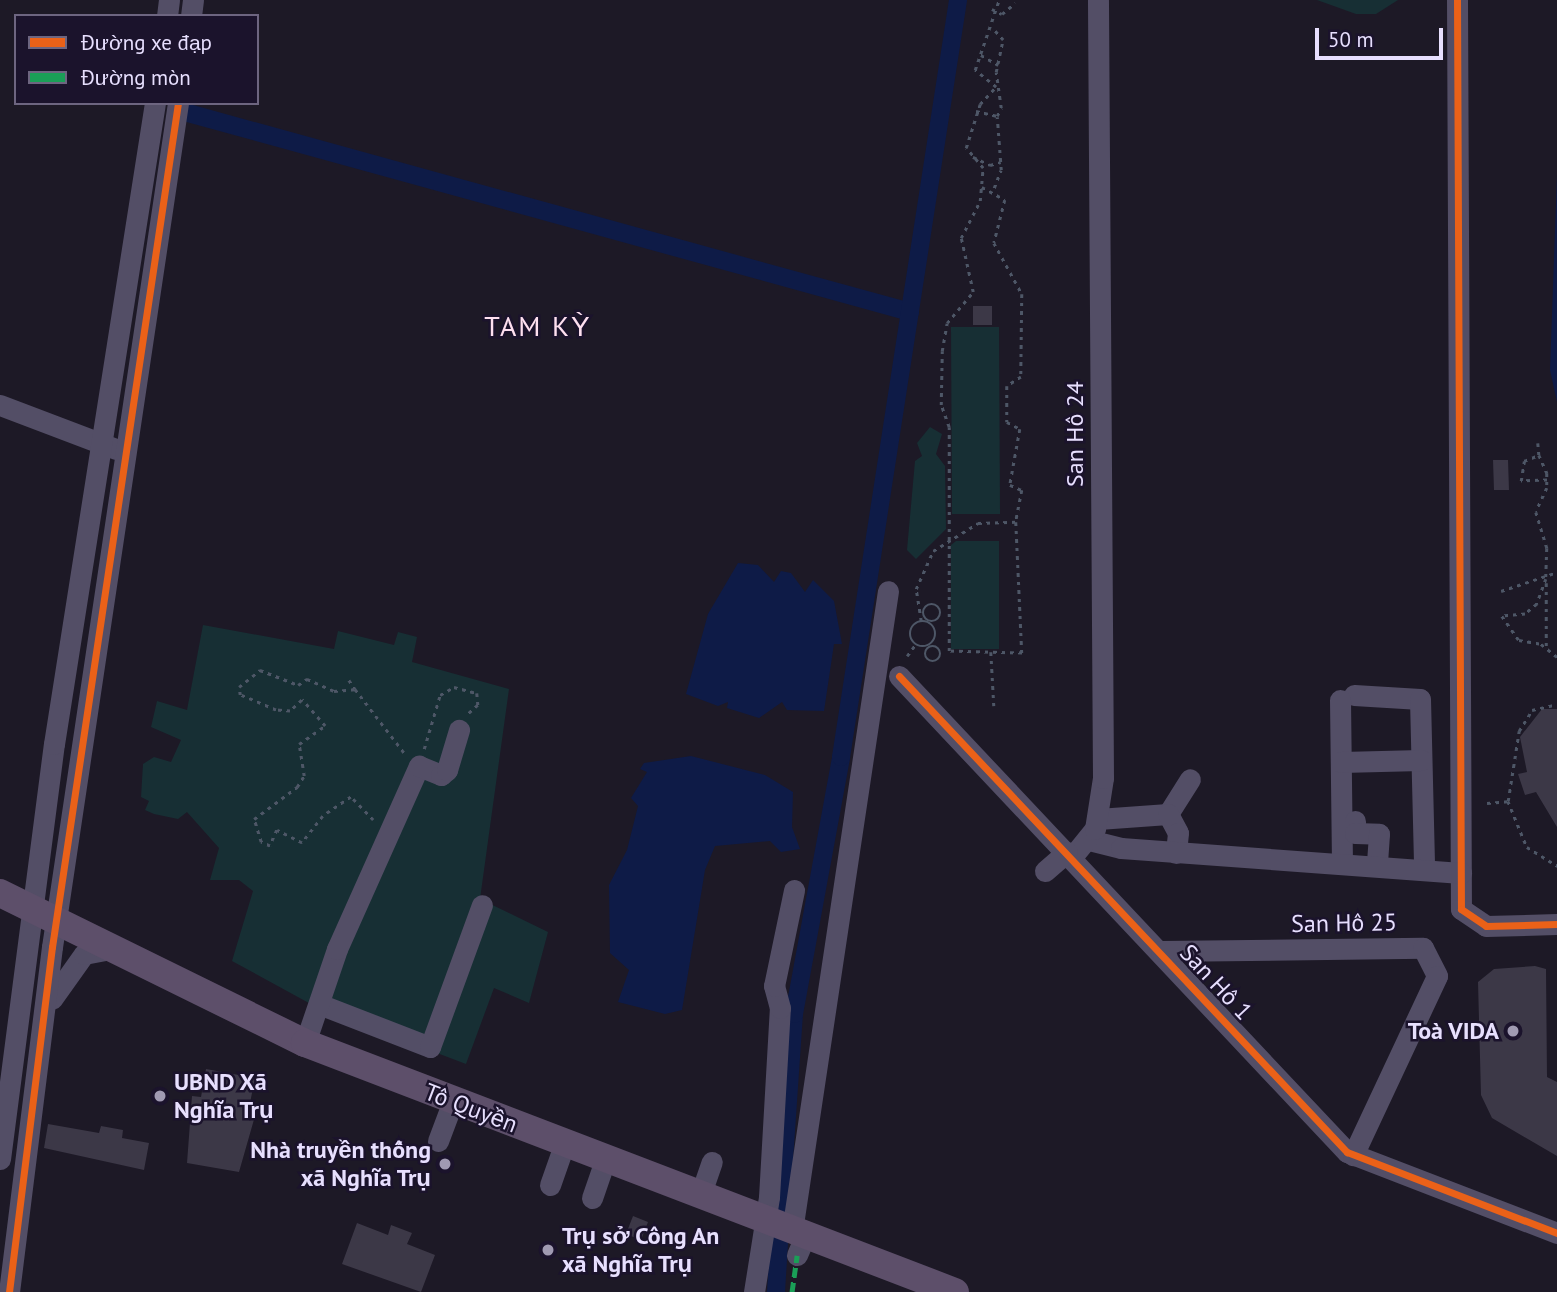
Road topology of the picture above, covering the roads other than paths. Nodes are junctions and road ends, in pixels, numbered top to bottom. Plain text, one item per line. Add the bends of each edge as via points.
1 (1098, 0) edge
2 (1457, 0) edge
3 (155, 105) edge
4 (178, 105) edge
5 (0, 405) edge
6 (103, 445) junction
7 (127, 453) junction
8 (888, 591) dead end
9 (903, 666) road end
10 (458, 730) road end
11 (1421, 760) junction
12 (1341, 762) junction
13 (1190, 779) dead end
14 (1168, 814) junction
15 (1098, 819) junction
16 (1355, 821) dead end
17 (1089, 840) junction
18 (1176, 852) junction
19 (1069, 855) junction
20 (1342, 863) junction
21 (1377, 865) junction
22 (1424, 867) junction
23 (1045, 872) dead end
24 (1461, 873) junction
25 (794, 890) dead end
26 (0, 893) edge
27 (482, 905) dead end
28 (32, 906) junction
29 (58, 921) junction
30 (1557, 924) edge
31 (120, 948) junction
32 (1161, 951) junction
33 (319, 1004) junction
34 (49, 1011) junction
35 (304, 1043) junction
36 (6, 1054) edge
37 (42, 1059) junction
38 (453, 1101) junction
39 (438, 1141) dead end
40 (564, 1144) junction
41 (1353, 1155) junction
42 (0, 1159) edge
43 (605, 1161) junction
44 (712, 1163) dead end
45 (550, 1185) dead end
46 (700, 1196) junction
47 (592, 1198) dead end
48 (765, 1221) junction
49 (1557, 1233) edge
50 (798, 1241) junction
51 (9, 1292) edge
52 (754, 1292) edge
53 (955, 1292) edge

1 - 15 street, San Hô 24 via 1103,764
2 - 24 street
3 - 6 street
4 - 7 street
5 - 6 street
6 - 7 street
6 - 28 street
7 - 29 street
8 - 50 street
9 - 19 street, San Hô 1
10 - 33 street via 442,775 419,766
11 - 12 street
11 - 12 street via 1420,699 1347,697
11 - 22 street
12 - 20 street
13 - 14 street
14 - 15 street
14 - 18 street via 1178,833
15 - 17 street, San Hô 24
16 - 21 street via 1355,833 1379,834
17 - 18 street
17 - 19 street, San Hô 24
18 - 20 street
19 - 23 street, San Hô 24
19 - 32 street, San Hô 1
20 - 21 street
21 - 22 street
22 - 24 street
24 - 30 street via 1461,909 1486,926
25 - 48 street via 774,986 780,1007
26 - 28 main road, Tô Quyền
27 - 33 street via 430,1047
28 - 29 main road, Tô Quyền
28 - 36 street
29 - 31 main road, Tô Quyền
29 - 34 street
31 - 34 street via 93,950 73,964
31 - 35 main road, Tô Quyền
32 - 41 street, San Hô 1
32 - 41 street, San Hô 25 via 1423,948 1437,976
33 - 35 street
34 - 37 street
35 - 38 main road, Tô Quyền
36 - 37 street
36 - 42 street
37 - 51 street
38 - 39 street
38 - 40 main road, Tô Quyền
40 - 43 main road, Tô Quyền
40 - 45 street
41 - 49 street, San Hô 1
43 - 46 main road, Tô Quyền
43 - 47 street
44 - 46 street
46 - 48 main road, Tô Quyền
48 - 50 main road, Tô Quyền
48 - 52 street
50 - 53 main road, Tô Quyền

